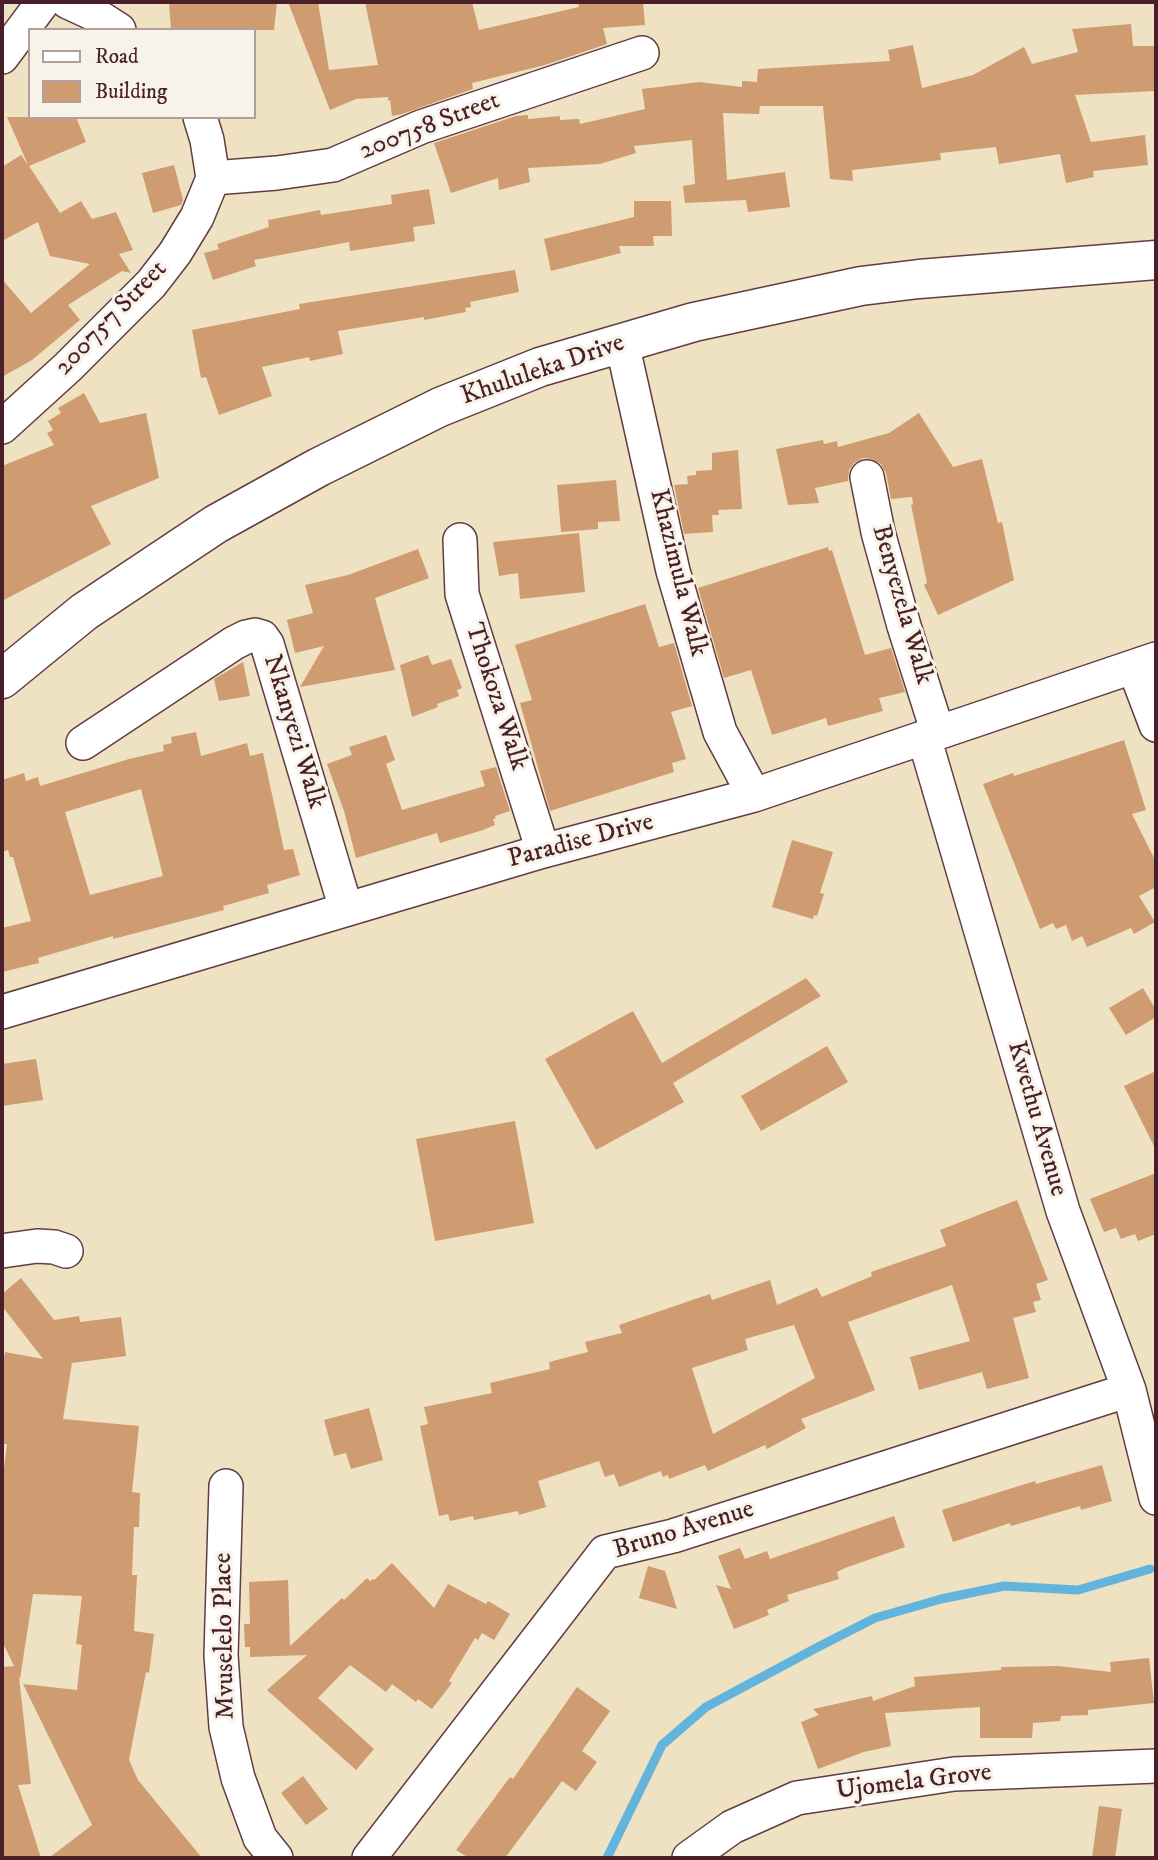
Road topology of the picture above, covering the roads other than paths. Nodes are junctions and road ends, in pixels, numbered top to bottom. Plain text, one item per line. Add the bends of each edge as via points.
1 (43, 2) edge
2 (68, 2) edge
3 (117, 28) edge
4 (642, 53) dead end
5 (2, 57) edge
6 (201, 119) edge
7 (213, 178) junction
8 (1156, 260) edge
9 (622, 343) junction
10 (2, 427) edge
11 (867, 477) dead end
12 (460, 540) dead end
13 (1145, 663) edge
14 (2, 679) edge
15 (1156, 724) edge
16 (931, 735) junction
17 (83, 743) dead end
18 (754, 795) junction
19 (543, 851) junction
20 (346, 909) junction
21 (2, 1012) edge
22 (2, 1251) edge
23 (66, 1251) dead end
24 (1129, 1390) junction
25 (226, 1486) dead end
26 (1156, 1498) edge
27 (1156, 1766) edge
28 (276, 1858) edge
29 (369, 1858) edge
30 (689, 1858) edge

1 - 5 street
2 - 3 street
4 - 7 street, 200758 Street via 421,127 334,164
6 - 7 street
7 - 10 street, 200757 Street via 197,216 151,284
8 - 9 street, Khululeka Drive via 861,286 694,322
9 - 14 street, Khululeka Drive via 540,367 440,407 319,467 216,524 84,612
9 - 18 street, Khazimula Walk via 676,584 720,732
11 - 16 street, Benyezela Walk
12 - 19 street, Thokoza Walk via 462,594
13 - 15 street
13 - 16 street, Paradise Drive
16 - 18 street, Paradise Drive
16 - 24 street, Kwethu Avenue via 1063,1211
17 - 20 street, Nkanyezi Walk via 234,643 262,637
18 - 19 street, Paradise Drive
19 - 20 street, Paradise Drive
20 - 21 street, Paradise Drive
22 - 23 street via 37,1246
24 - 26 street, Kwethu Avenue
24 - 29 street, Bruno Avenue via 673,1536 605,1552
25 - 28 street, Mvuselelo Place via 221,1655 226,1727 260,1838
27 - 30 street, Ujomela Grove via 954,1774 797,1798 732,1827

